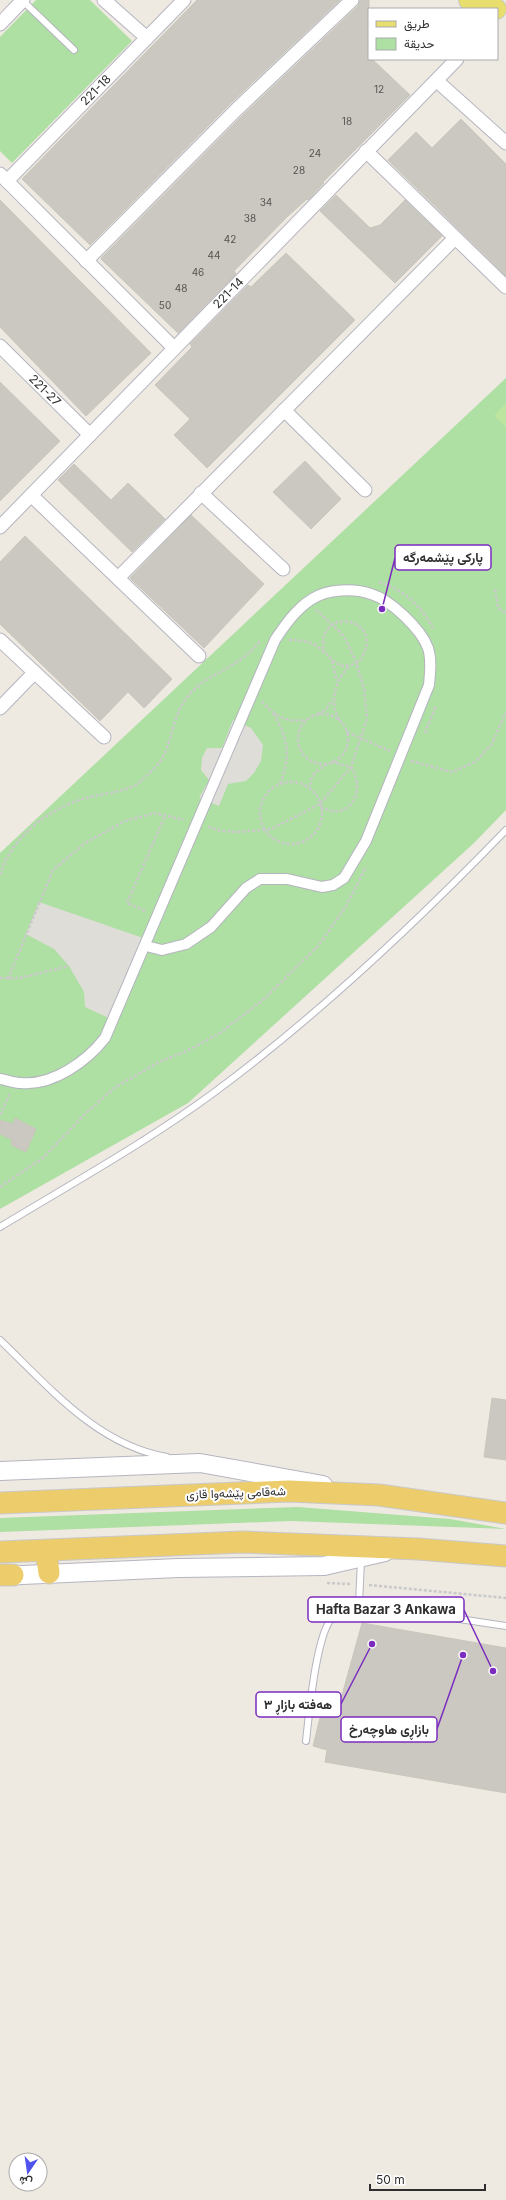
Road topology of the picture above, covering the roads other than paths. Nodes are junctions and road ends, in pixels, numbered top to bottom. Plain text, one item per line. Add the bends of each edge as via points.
1 (23, 0) edge
2 (104, 0) edge
3 (184, 0) edge
4 (352, 0) edge
5 (469, 0) edge
6 (491, 8) edge
7 (0, 24) edge
8 (147, 38) junction
9 (74, 50) dead end
10 (456, 60) edge
11 (437, 81) junction
12 (506, 143) edge
13 (366, 151) junction
14 (3, 178) edge
15 (454, 239) junction
16 (86, 261) junction
17 (506, 287) edge
18 (0, 346) edge
19 (174, 348) junction
20 (284, 410) junction
21 (90, 435) junction
22 (365, 490) dead end
23 (201, 493) junction
24 (32, 496) junction
25 (3, 519) edge
26 (283, 569) dead end
27 (118, 578) junction
28 (0, 640) edge
29 (198, 656) dead end
30 (34, 673) junction
31 (0, 708) edge
32 (104, 737) dead end
33 (506, 830) edge
34 (146, 946) junction
35 (0, 1079) edge
36 (0, 1227) edge
37 (0, 1340) edge
38 (200, 1463) junction
39 (0, 1471) edge
40 (378, 1495) junction
41 (0, 1503) edge
42 (471, 1508) junction
43 (506, 1509) edge
44 (506, 1513) edge
45 (424, 1549) junction
46 (46, 1551) junction
47 (0, 1552) edge
48 (506, 1556) edge
49 (361, 1558) junction
50 (506, 1561) edge
51 (48, 1573) junction
52 (4, 1575) edge
53 (358, 1604) junction
54 (506, 1626) edge
55 (306, 1741) dead end

1 - 7 street
1 - 9 lane
2 - 8 street
3 - 8 street, 221-18
4 - 16 street via 236,109
5 - 6 main road
8 - 14 street, 221-18
10 - 11 street, 221-14
11 - 12 street
11 - 13 street, 221-14
13 - 15 street
13 - 19 street, 221-14
14 - 16 street
15 - 17 street
15 - 20 street
16 - 19 street
18 - 21 street, 221-27
19 - 21 street, 221-14
20 - 22 street
20 - 23 street
21 - 24 street, 221-14
23 - 26 street
23 - 27 street
24 - 25 street, 221-14
24 - 27 street
27 - 29 street
28 - 30 street
30 - 31 street
30 - 32 street
33 - 36 lane via 413,924 235,1076 189,1110
34 - 34 street via 162,950 186,944 211,927 246,888 260,879 287,879 322,887 333,885 344,878 366,841 429,685 428,648 410,623 392,606 371,594 340,590 312,598 290,618 275,640
34 - 35 street via 106,1038 95,1051 68,1070 38,1082
37 - 38 lane via 63,1400 101,1431 128,1446 164,1457
38 - 39 main road
38 - 40 main road
40 - 41 highway, شەقامی پێشەوا قازی via 289,1491
40 - 42 highway, شەقامی پێشەوا قازی
42 - 43 highway, شەقامی پێشەوا قازی
42 - 44 highway, شەقامی پێشەوا قازی
45 - 46 highway via 243,1542
45 - 48 highway
45 - 49 main road via 394,1550
45 - 50 highway
46 - 47 highway
46 - 51 highway
49 - 51 main road via 324,1566
49 - 53 lane
51 - 52 main road
53 - 54 lane
53 - 55 lane via 343,1608 331,1618 322,1639

